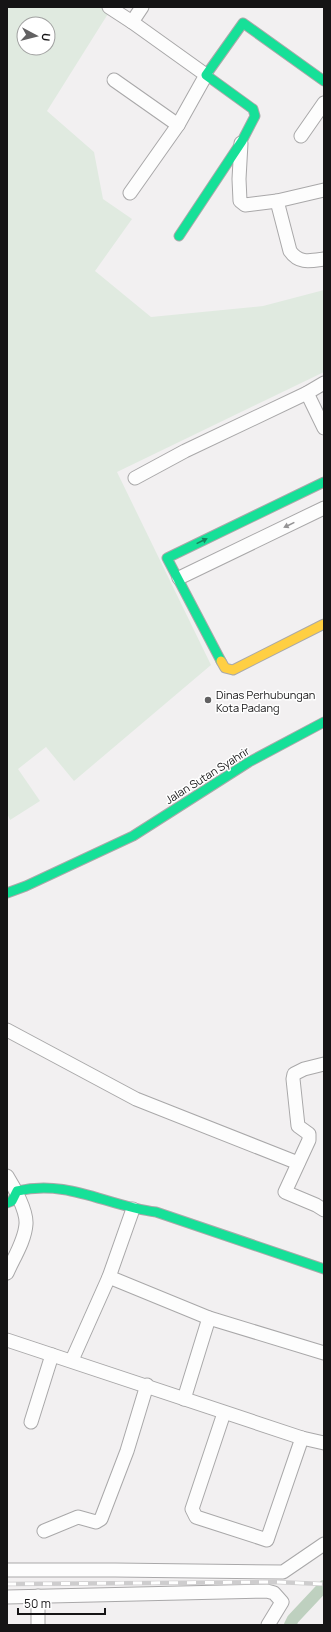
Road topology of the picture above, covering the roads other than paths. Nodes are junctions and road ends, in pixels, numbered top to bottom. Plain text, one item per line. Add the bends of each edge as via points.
1 (109, 7) edge
2 (142, 7) edge
3 (132, 22) junction
4 (206, 75) junction
5 (114, 80) dead end
6 (324, 81) edge
7 (324, 103) edge
8 (178, 125) junction
9 (301, 136) dead end
10 (242, 141) junction
11 (324, 190) edge
12 (130, 193) dead end
13 (276, 201) junction
14 (178, 236) dead end
15 (324, 259) edge
16 (323, 386) edge
17 (307, 394) junction
18 (324, 428) edge
19 (135, 478) dead end
20 (324, 482) edge
21 (324, 508) edge
22 (178, 578) junction
23 (324, 624) edge
24 (324, 722) edge
25 (7, 893) edge
26 (7, 1030) edge
27 (324, 1064) edge
28 (298, 1163) junction
29 (7, 1176) edge
30 (17, 1192) junction
31 (7, 1203) edge
32 (133, 1209) junction
33 (324, 1210) edge
34 (324, 1269) edge
35 (7, 1273) edge
36 (109, 1277) junction
37 (209, 1318) junction
38 (7, 1340) edge
39 (324, 1353) edge
40 (52, 1354) junction
41 (72, 1360) junction
42 (147, 1385) junction
43 (184, 1399) junction
44 (224, 1413) junction
45 (31, 1422) dead end
46 (302, 1438) junction
47 (324, 1443) edge
48 (44, 1531) dead end
49 (324, 1544) edge
50 (7, 1570) edge
51 (38, 1596) junction
52 (7, 1597) edge
53 (38, 1625) edge
54 (268, 1625) edge

1 - 3 street
2 - 3 street
3 - 4 street
4 - 6 street via 243,23
4 - 8 street
4 - 10 street via 253,109 255,116
5 - 8 street
7 - 9 street
8 - 12 street
10 - 13 street via 240,201 245,205
10 - 14 street
11 - 13 street
13 - 15 street via 290,252 295,258 304,261
16 - 17 street
17 - 18 street
17 - 19 street via 185,451
22 -> 20 street via 167,558
21 -> 22 street
22 - 23 street via 225,668 233,670
24 - 25 street, Jalan Sutan Syahrir via 249,762 133,836
26 - 28 street via 136,1099
27 - 28 street via 304,1069 294,1074 292,1079 298,1126 309,1134 309,1140
28 - 33 street via 285,1192 316,1204
29 - 30 street
30 - 31 street via 12,1201
30 - 32 street via 33,1186 56,1187
30 - 35 street via 27,1223
32 - 34 street via 156,1212
32 - 36 street
36 - 37 street
36 - 41 street
37 - 39 street
37 - 43 street
38 - 40 street
40 - 41 street
40 - 45 street
41 - 42 street
42 - 43 street
42 - 48 street via 101,1519 96,1522 78,1517
43 - 44 street
44 - 46 street
44 - 46 street via 192,1509 196,1517 267,1540
46 - 47 street
49 - 50 street via 283,1572
51 - 52 street
51 - 53 street
51 - 54 street via 267,1591 274,1593 282,1602

